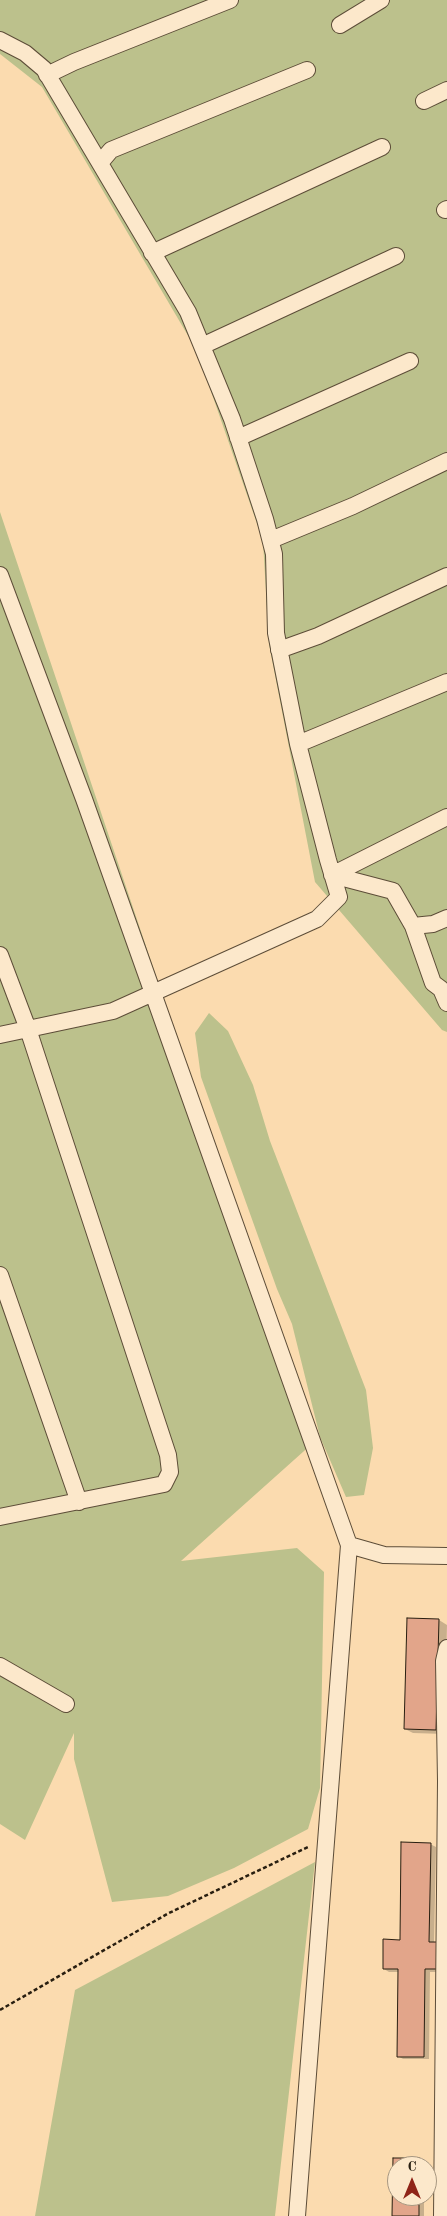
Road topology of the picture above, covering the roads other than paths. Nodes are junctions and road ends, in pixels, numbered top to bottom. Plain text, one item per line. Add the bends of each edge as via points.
1 (230, 0) edge
2 (381, 0) edge
3 (340, 26) dead end
4 (0, 40) edge
5 (307, 70) dead end
6 (48, 75) junction
7 (447, 90) edge
8 (424, 101) dead end
9 (382, 147) dead end
10 (100, 163) junction
11 (152, 252) junction
12 (396, 256) dead end
13 (202, 346) junction
14 (410, 361) dead end
15 (238, 438) junction
16 (447, 461) edge
17 (271, 540) junction
18 (0, 575) edge
19 (447, 576) edge
20 (280, 650) junction
21 (447, 682) edge
22 (298, 744) junction
23 (447, 817) edge
24 (332, 875) junction
25 (447, 918) edge
26 (413, 926) junction
27 (0, 955) edge
28 (152, 992) junction
29 (447, 1004) edge
30 (28, 1029) junction
31 (0, 1035) edge
32 (0, 1275) edge
33 (78, 1502) junction
34 (0, 1517) edge
35 (349, 1545) junction
36 (447, 1556) edge
37 (447, 1648) edge
38 (0, 1666) edge
39 (66, 1704) dead end
40 (446, 1834) edge
41 (445, 2070) edge
42 (297, 2216) edge
43 (442, 2216) edge

1 - 6 street
2 - 3 street
4 - 6 street via 25,53
5 - 10 street via 111,150
6 - 10 street
7 - 8 street
9 - 11 street
10 - 11 street
11 - 13 street via 188,312
12 - 13 street
13 - 15 street
14 - 15 street
15 - 17 street
16 - 17 street via 353,506
17 - 20 street via 276,633
18 - 28 street
19 - 20 street via 318,636
20 - 22 street
21 - 22 street
22 - 24 street
23 - 24 street
24 - 26 street via 393,891
24 - 28 street via 340,897 317,919
25 - 26 street via 433,924
26 - 29 street via 433,983 441,989
27 - 30 street
28 - 30 street via 114,1011
28 - 35 street
30 - 31 street
30 - 33 street via 168,1455 170,1472 164,1484
32 - 33 street
33 - 34 street
35 - 36 street via 384,1555
35 - 42 street
37 - 40 street via 444,1661
38 - 39 street
40 - 41 street
41 - 43 street

